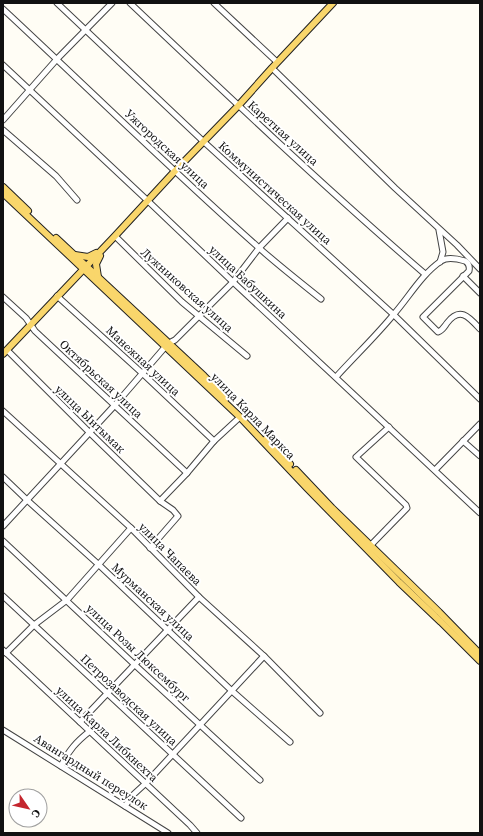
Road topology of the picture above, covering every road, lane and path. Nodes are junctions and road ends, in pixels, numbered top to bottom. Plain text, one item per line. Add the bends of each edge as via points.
1 (56, 3) edge
2 (112, 3) edge
3 (130, 3) edge
4 (214, 3) edge
5 (333, 3) edge
6 (3, 9) edge
7 (85, 30) junction
8 (57, 59) junction
9 (277, 62) junction
10 (3, 65) edge
11 (272, 68) junction
12 (29, 90) junction
13 (238, 106) junction
14 (3, 120) edge
15 (3, 130) edge
16 (204, 142) junction
17 (175, 171) junction
18 (3, 187) edge
19 (3, 194) edge
20 (77, 200) dead end
21 (148, 201) junction
22 (288, 218) junction
23 (438, 229) junction
24 (115, 236) junction
25 (104, 247) junction
26 (259, 248) junction
27 (74, 254) junction
28 (440, 262) junction
29 (470, 262) junction
30 (85, 268) junction
31 (480, 270) edge
32 (425, 274) junction
33 (464, 276) junction
34 (98, 277) junction
35 (233, 282) junction
36 (480, 293) edge
37 (57, 296) junction
38 (3, 297) edge
39 (321, 300) dead end
40 (394, 315) junction
41 (199, 317) junction
42 (480, 320) edge
43 (475, 324) junction
44 (31, 325) junction
45 (480, 328) edge
46 (167, 344) junction
47 (4, 352) edge
48 (247, 356) dead end
49 (142, 373) junction
50 (336, 377) junction
51 (480, 399) edge
52 (115, 405) junction
53 (3, 411) edge
54 (240, 417) junction
55 (480, 424) edge
56 (389, 427) junction
57 (89, 432) junction
58 (214, 441) junction
59 (463, 441) junction
60 (480, 456) edge
61 (61, 463) junction
62 (435, 470) junction
63 (187, 473) junction
64 (3, 477) edge
65 (27, 500) junction
66 (160, 501) junction
67 (480, 512) edge
68 (3, 526) edge
69 (131, 528) junction
70 (3, 541) edge
71 (369, 547) junction
72 (150, 548) junction
73 (98, 564) junction
74 (3, 596) edge
75 (199, 597) junction
76 (67, 600) junction
77 (34, 625) junction
78 (168, 630) junction
79 (5, 651) edge
80 (480, 654) edge
81 (264, 656) junction
82 (480, 661) edge
83 (135, 665) junction
84 (232, 691) junction
85 (108, 693) junction
86 (320, 713) dead end
87 (80, 722) junction
88 (200, 725) junction
89 (3, 730) edge
90 (90, 731) junction
91 (290, 742) dead end
92 (173, 754) junction
93 (61, 766) junction
94 (260, 780) dead end
95 (146, 783) junction
96 (125, 806) junction
97 (242, 818) dead end
98 (168, 833) edge
99 (197, 833) edge

1 - 7 street, Коммунистическая улица
2 - 7 street
3 - 13 street, Каретная улица
4 - 9 street
5 - 9 main road
6 - 8 street, Ужгородская улица
7 - 8 street
7 - 16 street, Коммунистическая улица
8 - 12 street
8 - 17 street, Ужгородская улица
9 - 11 main road
10 - 12 street, улица Бабушкина
11 - 13 main road
11 - 23 street
12 - 14 street
12 - 21 street, улица Бабушкина
13 - 16 main road
13 - 32 street, Каретная улица
15 - 20 street via 56,176
16 - 17 main road
16 - 22 street, Коммунистическая улица
17 - 21 main road
17 - 26 street, Ужгородская улица
18 - 27 main road, улица Карла Маркса
19 - 30 main road, улица Карла Маркса
21 - 24 main road
21 - 35 street, улица Бабушкина
22 - 26 street
22 - 40 street, Коммунистическая улица
23 - 28 street via 443,252
23 - 29 street
24 - 25 main road
24 - 41 street, Лужниковская улица
25 - 27 main road via 88,257
25 - 30 main road
25 - 34 main road via 96,264
26 - 35 street
26 - 39 street, Ужгородская улица
27 - 30 main road, улица Карла Маркса
28 - 29 street via 447,259
28 - 32 street
29 - 31 street
29 - 33 street via 469,271
30 - 34 main road, улица Карла Маркса
30 - 37 main road
30 - 46 main road, улица Карла Маркса
32 - 40 street
33 - 36 street
33 - 43 street via 423,317 438,332 457,315 464,314
34 - 46 main road, улица Карла Маркса
35 - 41 street
35 - 50 street, улица Бабушкина
37 - 44 main road
37 - 49 street, Манежная улица
38 - 44 street, Октябрьская улица
40 - 50 street
40 - 51 street, Коммунистическая улица
41 - 46 street via 175,340
41 - 48 street, Лужниковская улица
42 - 43 street
43 - 45 street
44 - 47 main road
44 - 52 street, Октябрьская улица
46 - 49 street
46 - 54 main road, улица Карла Маркса
46 - 71 main road, улица Карла Маркса via 242,414
47 - 57 street, улица Ынтымак
49 - 52 street
49 - 58 street, Манежная улица
50 - 56 street, улица Бабушкина
52 - 57 street
52 - 63 street, Октябрьская улица
53 - 61 street, улица Чапаева
54 - 58 street
54 - 71 main road, улица Карла Маркса via 306,488
55 - 59 street
56 - 62 street, улица Бабушкина
56 - 71 street via 356,457 407,508
57 - 61 street
57 - 66 street, улица Ынтымак
58 - 63 street
59 - 60 street
59 - 62 street
61 - 65 street
61 - 69 street, улица Чапаева
62 - 67 street, улица Бабушкина
63 - 66 street
64 - 65 street, Мурманская улица
65 - 68 street
65 - 73 street, Мурманская улица
66 - 72 street, улица Ынтымак via 178,516
69 - 72 street, улица Чапаева
69 - 73 street
70 - 76 street, улица Розы Люксембург
71 - 80 main road, улица Карла Маркса
71 - 82 main road, улица Карла Маркса
72 - 75 street, улица Чапаева
73 - 76 street
73 - 78 street, Мурманская улица
74 - 77 street, Петрозаводская улица
75 - 78 street
75 - 81 street, улица Чапаева
76 - 77 street
76 - 83 street, улица Розы Люксембург
77 - 79 street
77 - 85 street, Петрозаводская улица
78 - 83 street
78 - 84 street, Мурманская улица
79 - 87 street, улица Карла Либкнехта
81 - 84 street
81 - 86 street, улица Чапаева
83 - 85 street
83 - 88 street, улица Розы Люксембург
84 - 88 street
84 - 91 street, Мурманская улица
85 - 87 street
85 - 92 street, Петрозаводская улица
87 - 90 street, улица Карла Либкнехта
88 - 92 street
88 - 94 street, улица Розы Люксембург
89 - 93 street, Авангардный переулок
90 - 93 street via 72,748
90 - 95 street, улица Карла Либкнехта
92 - 95 street
92 - 97 street, Петрозаводская улица
93 - 96 street, Авангардный переулок
95 - 96 street
95 - 99 street, улица Карла Либкнехта
96 - 98 street, Авангардный переулок

